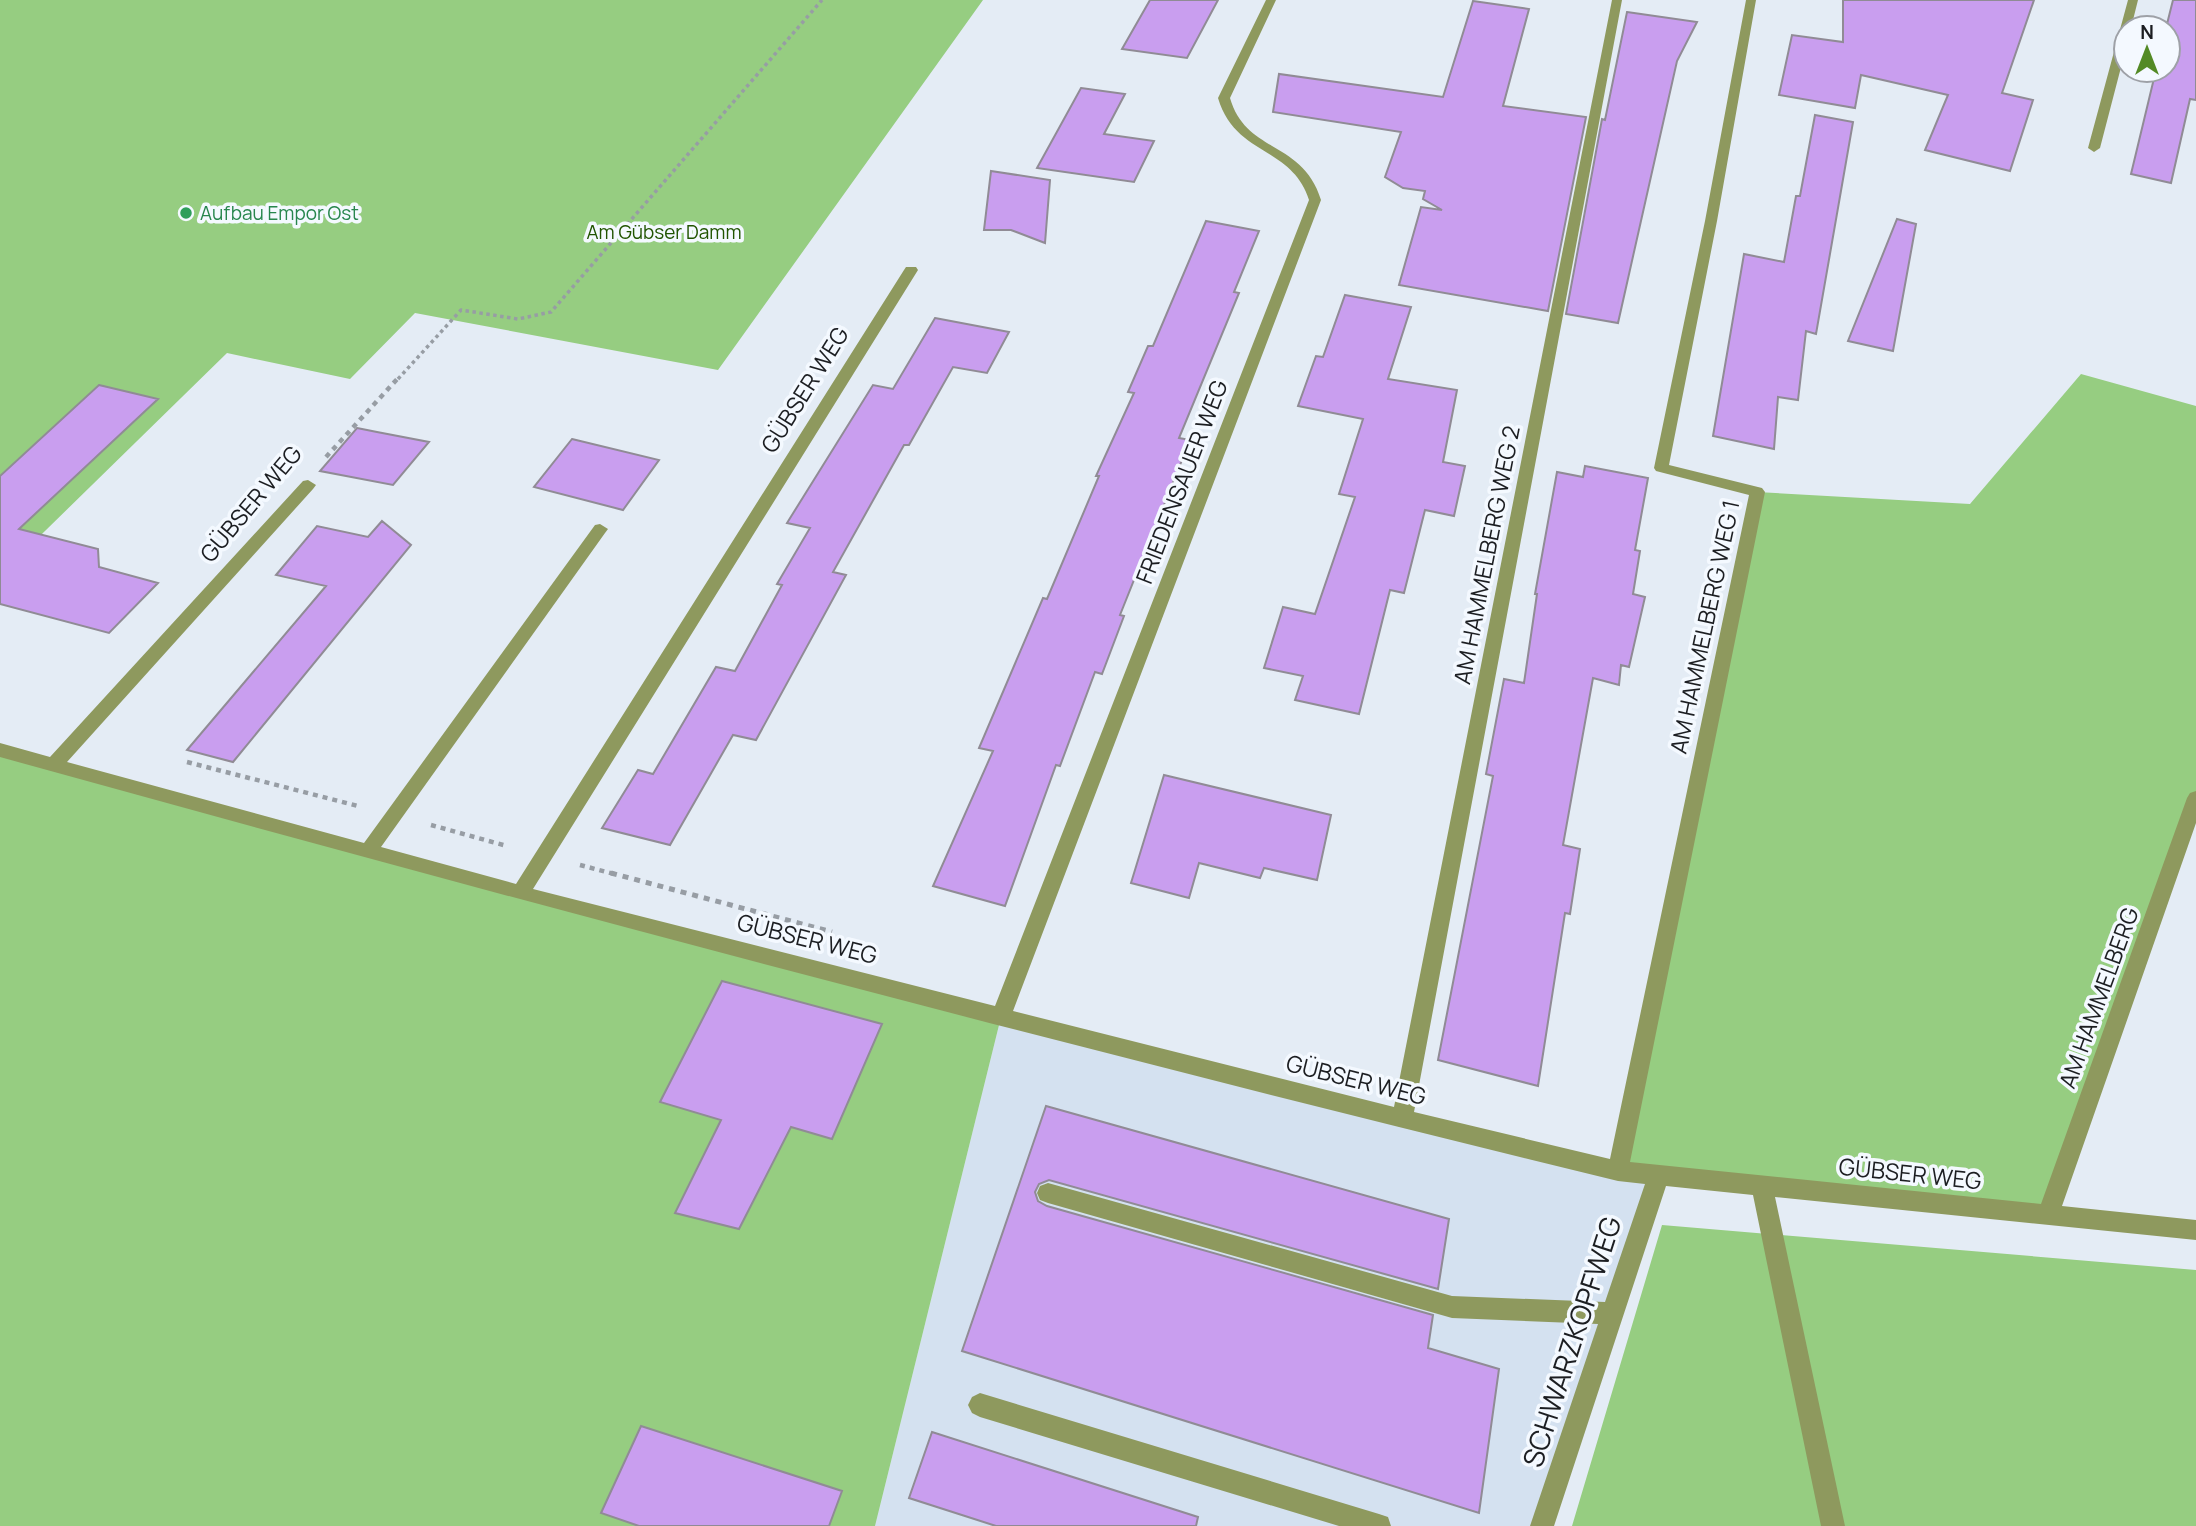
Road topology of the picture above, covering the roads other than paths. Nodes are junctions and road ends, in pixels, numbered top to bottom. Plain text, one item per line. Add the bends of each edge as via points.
1 (1271, 0) edge
2 (1617, 0) edge
3 (1751, 0) edge
4 (2133, 0) edge
5 (2094, 148) dead end
6 (911, 270) dead end
7 (308, 485) road end
8 (600, 529) dead end
9 (0, 750) edge
10 (54, 764) junction
11 (2196, 797) edge
12 (368, 852) junction
13 (520, 893) junction
14 (1001, 1017) junction
15 (1402, 1119) junction
16 (1618, 1171) junction
17 (1658, 1177) junction
18 (1762, 1186) junction
19 (1048, 1193) dead end
20 (2048, 1215) junction
21 (2196, 1230) edge
22 (1612, 1314) junction
23 (980, 1405) dead end
24 (1379, 1526) edge
25 (1542, 1526) edge
26 (1833, 1526) edge

1 - 14 street, FRIEDENSAUER WEG via 1224,98 1224,107 1236,128 1303,171 1313,185 1315,200
2 - 15 street, AM HAMMELBERG WEG 2
3 - 16 street, AM HAMMELBERG WEG 1 via 1661,468 1757,492
4 - 5 street
6 - 13 street, GÜBSER WEG
7 - 10 street, GÜBSER WEG
8 - 12 street
9 - 10 street, GÜBSER WEG
10 - 12 street, GÜBSER WEG
11 - 20 street, AM HAMMELBERG
12 - 13 street, GÜBSER WEG
13 - 14 street, GÜBSER WEG
14 - 15 street, GÜBSER WEG
15 - 16 street, GÜBSER WEG
16 - 17 street, GÜBSER WEG
17 - 18 street, GÜBSER WEG
17 - 22 street, SCHWARZKOPFWEG
18 - 20 street, GÜBSER WEG
18 - 26 street
19 - 22 street via 1452,1307
20 - 21 street, GÜBSER WEG
22 - 25 street, SCHWARZKOPFWEG
23 - 24 street

